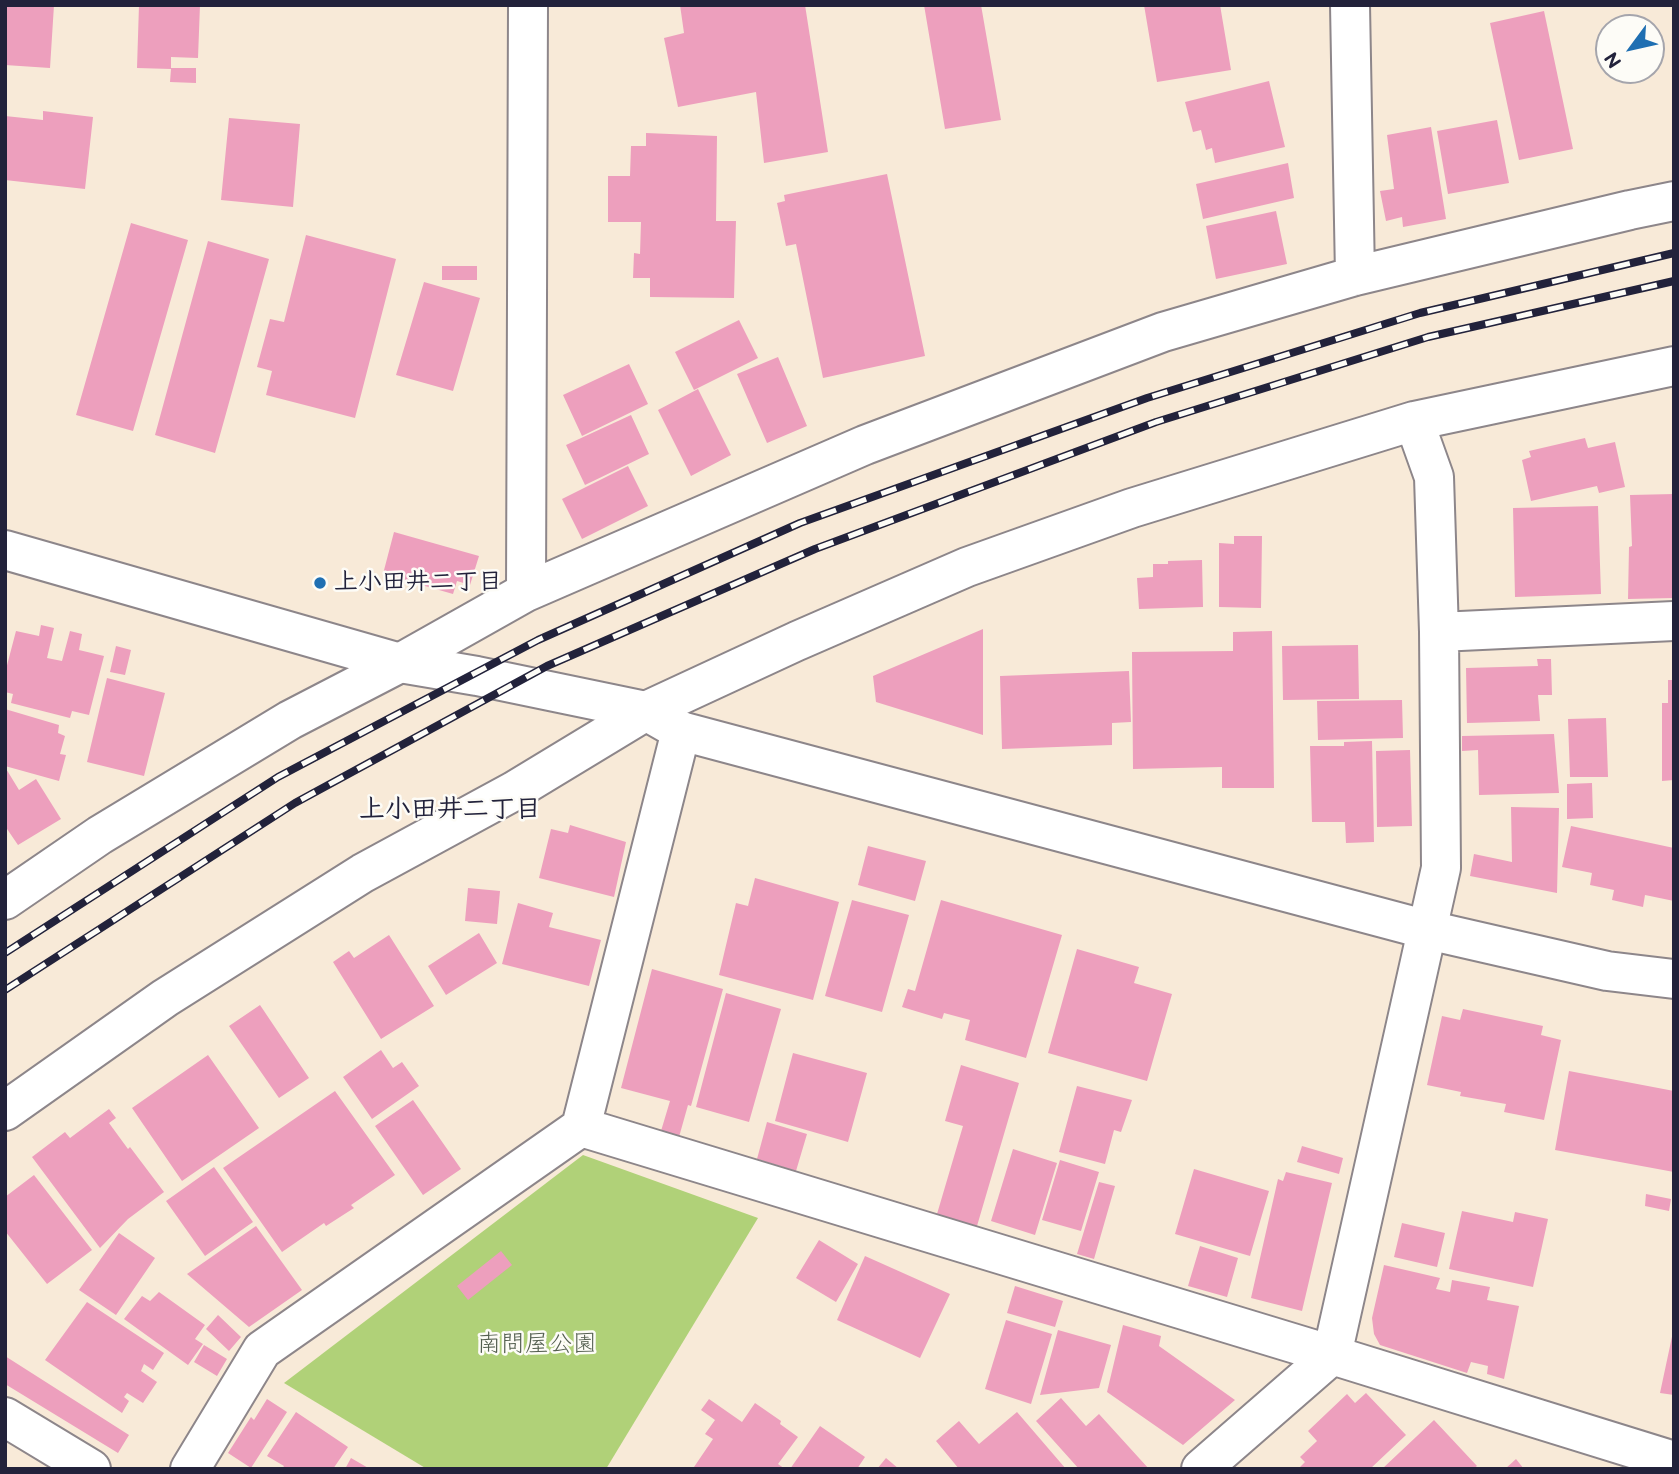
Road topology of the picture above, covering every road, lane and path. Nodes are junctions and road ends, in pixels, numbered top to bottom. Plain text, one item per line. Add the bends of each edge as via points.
1 (528, 5) edge
2 (1349, 5) edge
3 (1674, 201) edge
4 (1355, 276) junction
5 (1674, 366) edge
6 (1414, 421) junction
7 (5, 550) edge
8 (526, 592) junction
9 (1674, 621) edge
10 (1439, 632) junction
11 (400, 663) junction
12 (646, 711) junction
13 (681, 731) junction
14 (5, 900) edge
15 (1428, 930) junction
16 (1674, 979) edge
17 (5, 1111) edge
18 (581, 1127) junction
19 (1332, 1355) junction
20 (5, 1417) edge
21 (1674, 1461) edge
22 (91, 1469) edge
23 (190, 1469) edge
24 (1201, 1469) edge

1 - 8 street
2 - 4 street
3 - 4 street
4 - 8 street via 1163,332 865,445
5 - 6 street
6 - 10 street via 1434,477
6 - 12 street via 1132,508 967,567
7 - 11 street
8 - 11 street
9 - 10 street
10 - 15 street via 1441,868
11 - 12 street
11 - 14 street via 290,720 100,835
12 - 13 street
12 - 17 street via 514,791 363,873 166,998
13 - 15 street
13 - 18 street
15 - 16 street via 1607,971
15 - 19 street
18 - 19 street
18 - 23 street via 262,1350
19 - 21 street
19 - 24 street
20 - 22 street

